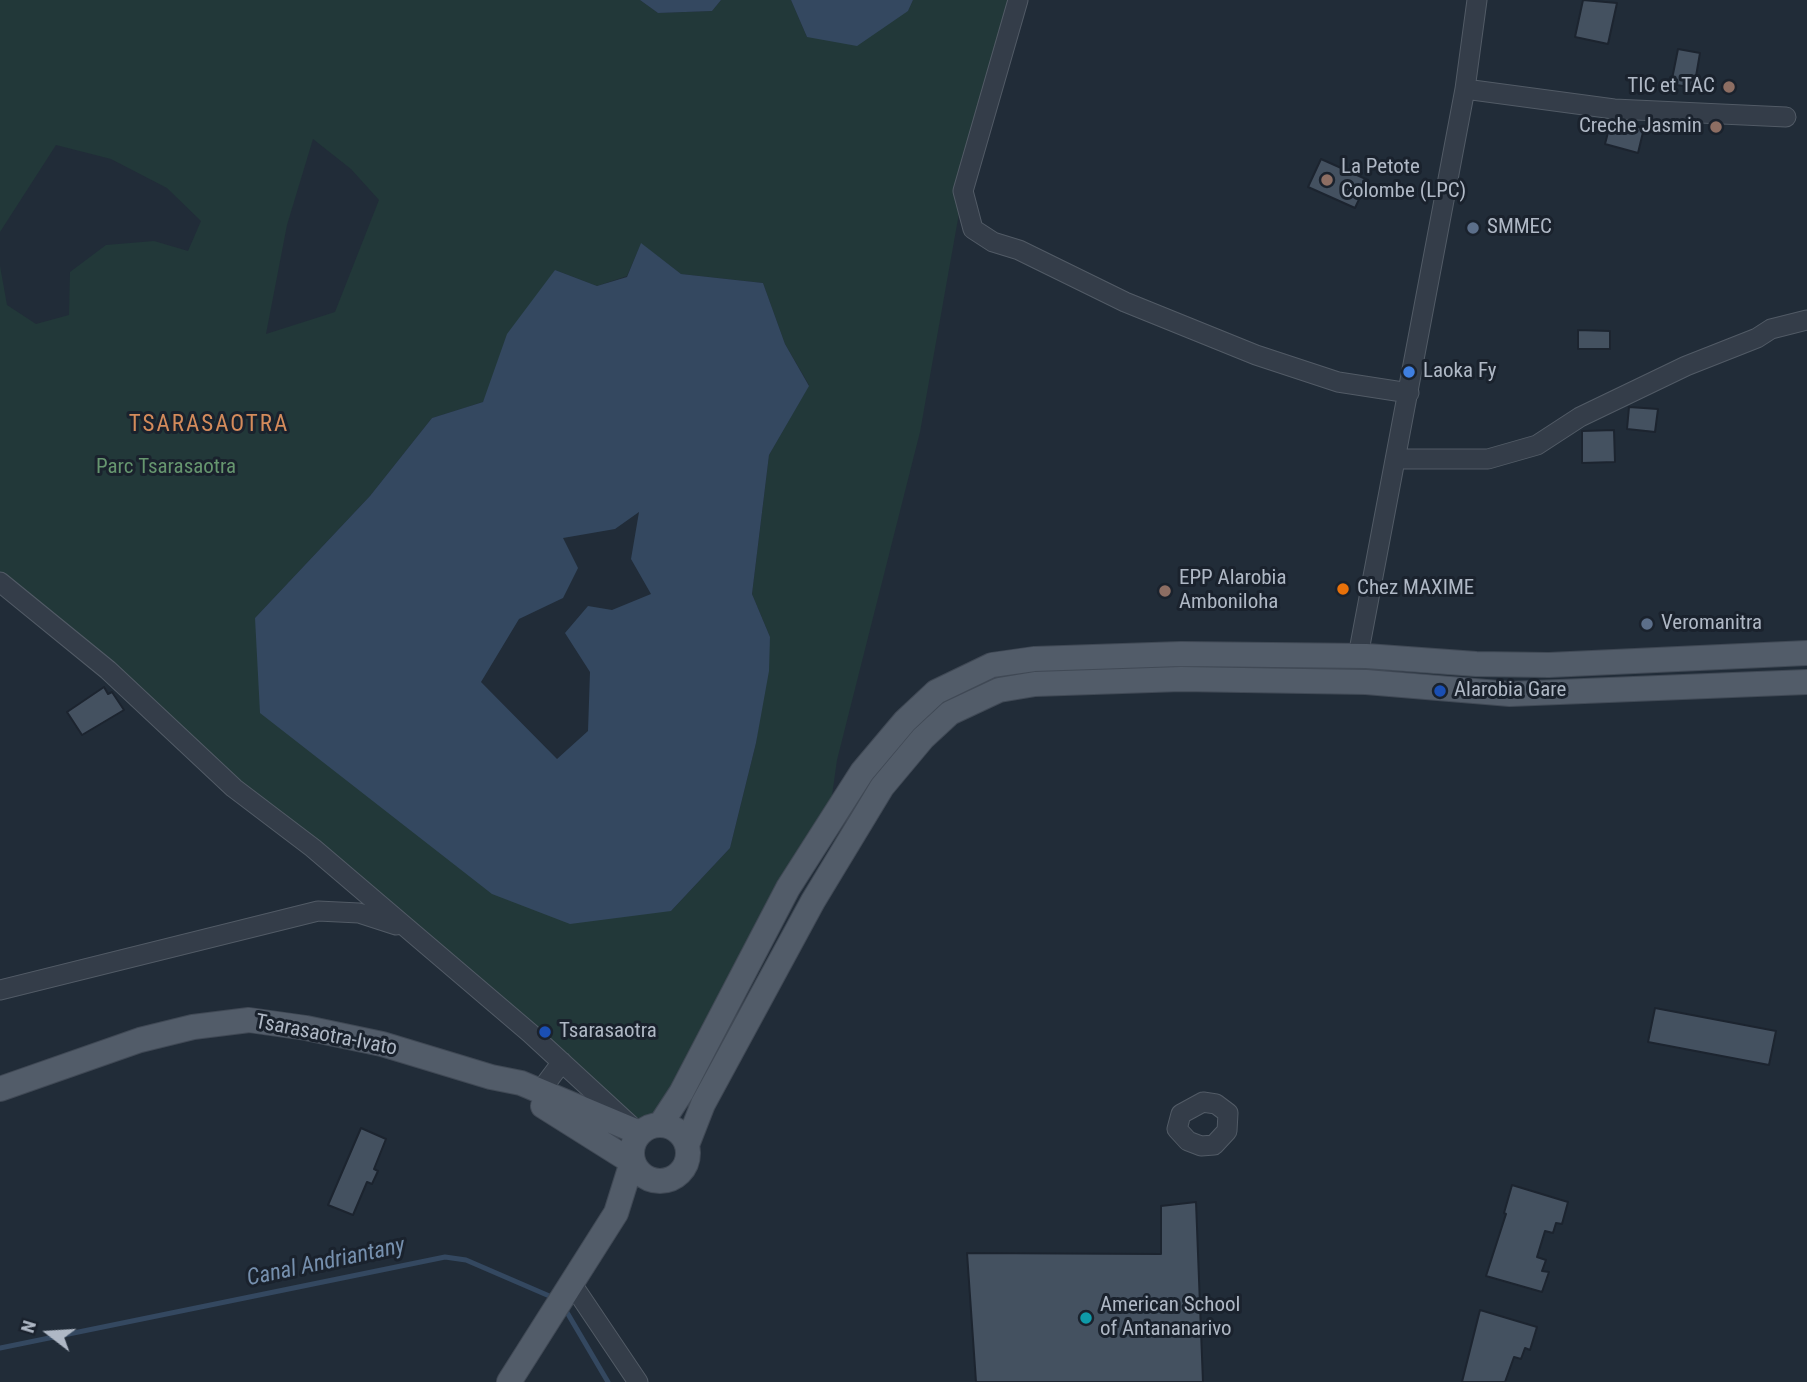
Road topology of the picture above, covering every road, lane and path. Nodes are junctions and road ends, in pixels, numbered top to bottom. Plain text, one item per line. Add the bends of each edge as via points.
1 (1018, 0) edge
2 (1477, 0) edge
3 (1465, 89) junction
4 (1786, 117) dead end
5 (1807, 320) edge
6 (1409, 393) junction
7 (1395, 459) junction
8 (0, 582) edge
9 (1807, 653) edge
10 (1358, 656) junction
11 (1807, 682) edge
12 (403, 928) junction
13 (0, 990) edge
14 (562, 1062) junction
15 (491, 1077) junction
16 (0, 1089) edge
17 (541, 1090) junction
18 (650, 1129) junction
19 (687, 1145) junction
20 (632, 1162) junction
21 (659, 1182) junction
22 (616, 1213) junction
23 (572, 1284) junction
24 (509, 1382) edge
25 (638, 1382) edge

1 - 6 street via 963,191 973,229 1125,302 1256,355 1338,382
2 - 3 street
3 - 4 street via 1614,109
3 - 6 street
5 - 7 street via 1771,329 1686,366 1580,417 1537,446 1488,459
6 - 7 street
7 - 10 street
8 - 12 street via 107,670 234,788 313,848
9 - 10 main road via 1549,665
10 - 18 main road via 1181,653 1034,659 992,665 936,692 882,747 818,841 788,888 681,1093
11 - 19 main road via 1510,694 1359,682 1181,679 1035,684 999,690 950,713 901,763 813,901 703,1104
12 - 13 street via 359,913 318,911
12 - 14 street
14 - 17 street
14 - 18 street
15 - 16 main road, Tsarasaotra-Ivato via 382,1044 248,1020 140,1040
15 - 17 main road
15 - 20 main road
17 - 18 main road
18 - 19 main road via 677,1130
18 - 20 main road via 632,1147
19 - 21 main road via 682,1171
20 - 21 main road via 643,1176
20 - 22 main road
21 - 22 main road
22 - 23 main road
23 - 24 main road
23 - 25 street

